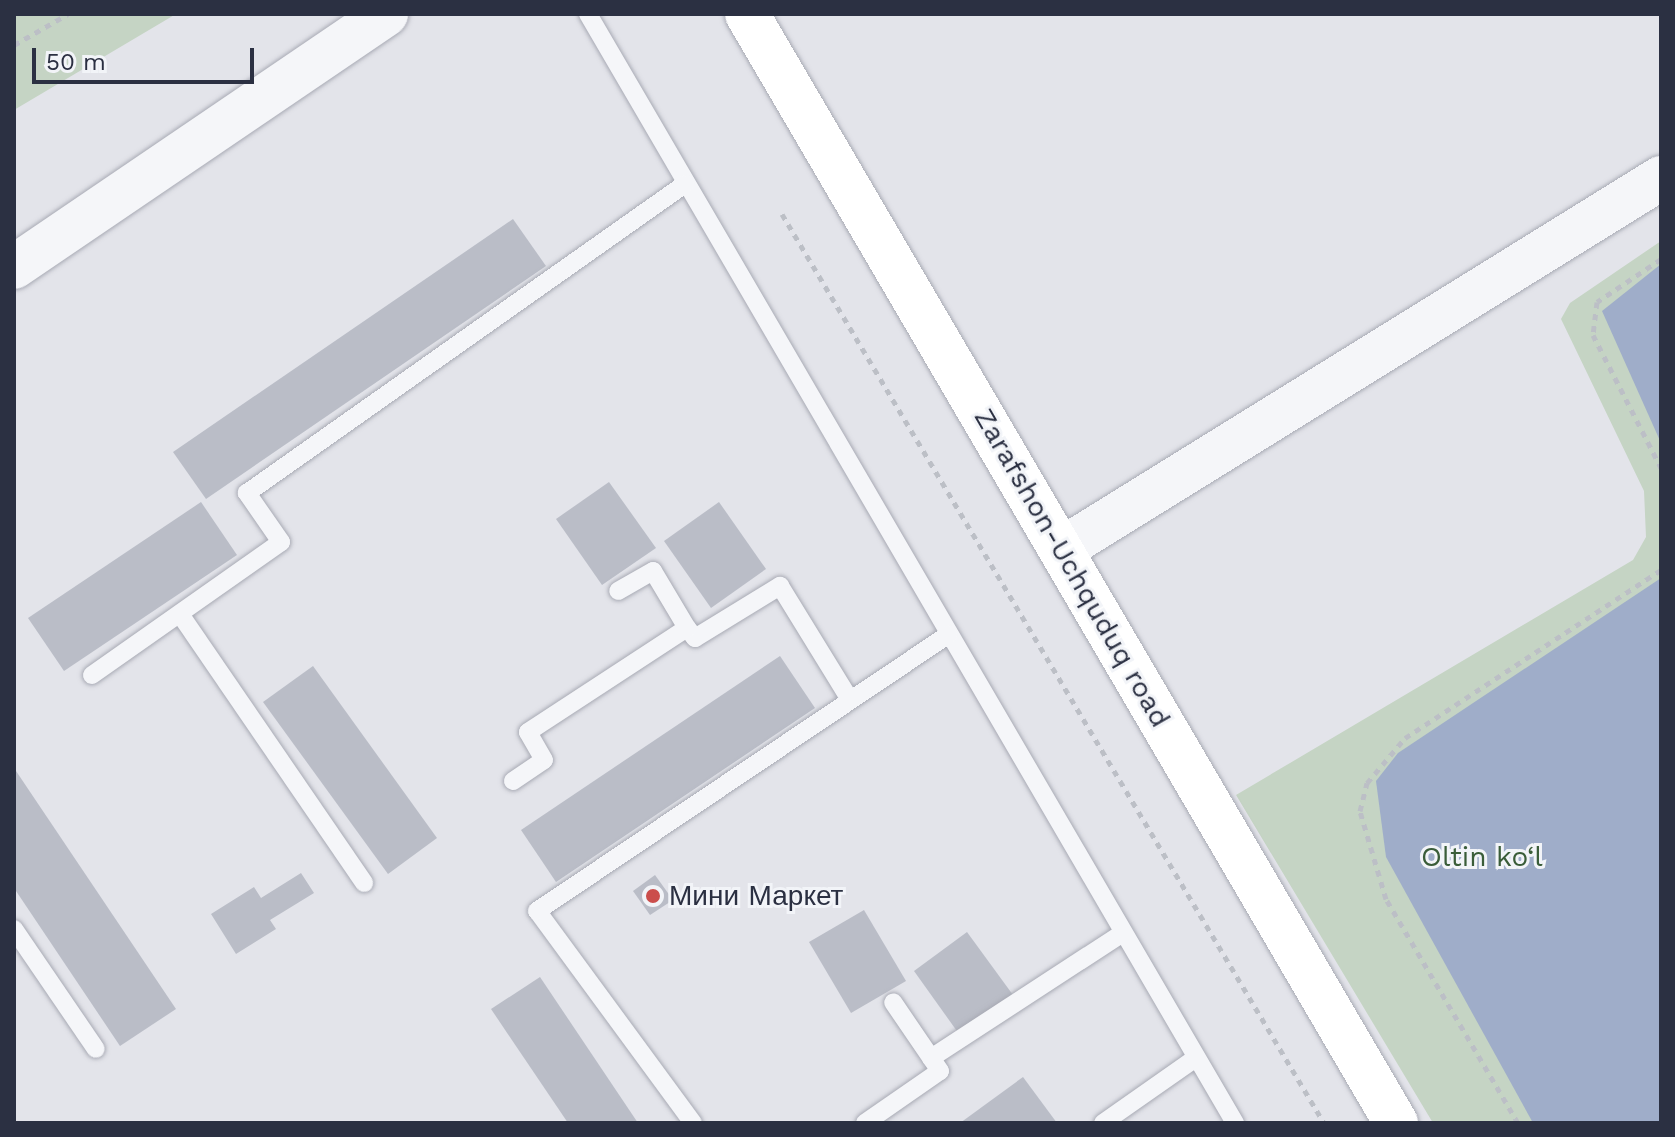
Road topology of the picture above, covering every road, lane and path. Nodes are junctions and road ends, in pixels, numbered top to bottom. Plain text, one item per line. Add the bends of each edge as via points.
1 (68, 14) edge
2 (386, 14) edge
3 (588, 14) edge
4 (747, 14) edge
5 (14, 45) edge
6 (1661, 178) edge
7 (685, 184) junction
8 (782, 214) dead end
9 (1661, 259) edge
10 (14, 267) edge
11 (1661, 468) edge
12 (1062, 549) junction
13 (1661, 570) edge
14 (618, 591) dead end
15 (180, 614) junction
16 (687, 628) junction
17 (949, 634) junction
18 (92, 675) dead end
19 (849, 698) junction
20 (513, 781) dead end
21 (364, 883) dead end
22 (14, 929) edge
23 (1123, 933) junction
24 (893, 1002) dead end
25 (96, 1049) dead end
26 (931, 1058) junction
27 (1196, 1058) junction
28 (693, 1123) edge
29 (865, 1123) edge
30 (1103, 1123) edge
31 (1235, 1123) edge
32 (1324, 1123) edge
33 (1396, 1123) edge
34 (1518, 1123) edge

1 - 5 path
2 - 10 street
3 - 7 lane
4 - 12 highway, Zarafshon-Uchquduq road
6 - 12 street
7 - 15 lane via 247,493 281,542
7 - 17 lane
8 - 32 path
9 - 11 path via 1597,302 1593,335
12 - 33 highway, Zarafshon-Uchquduq road
13 - 34 path via 1405,738 1367,783 1360,811 1386,899
14 - 16 lane via 653,571
15 - 18 lane
15 - 21 lane
16 - 19 lane via 695,638 780,586
16 - 20 lane via 528,732 544,760
17 - 19 lane
17 - 23 lane
19 - 28 lane via 537,911
22 - 25 lane
23 - 26 lane
23 - 27 lane
24 - 26 lane
26 - 29 lane via 940,1071
27 - 30 lane
27 - 31 lane

